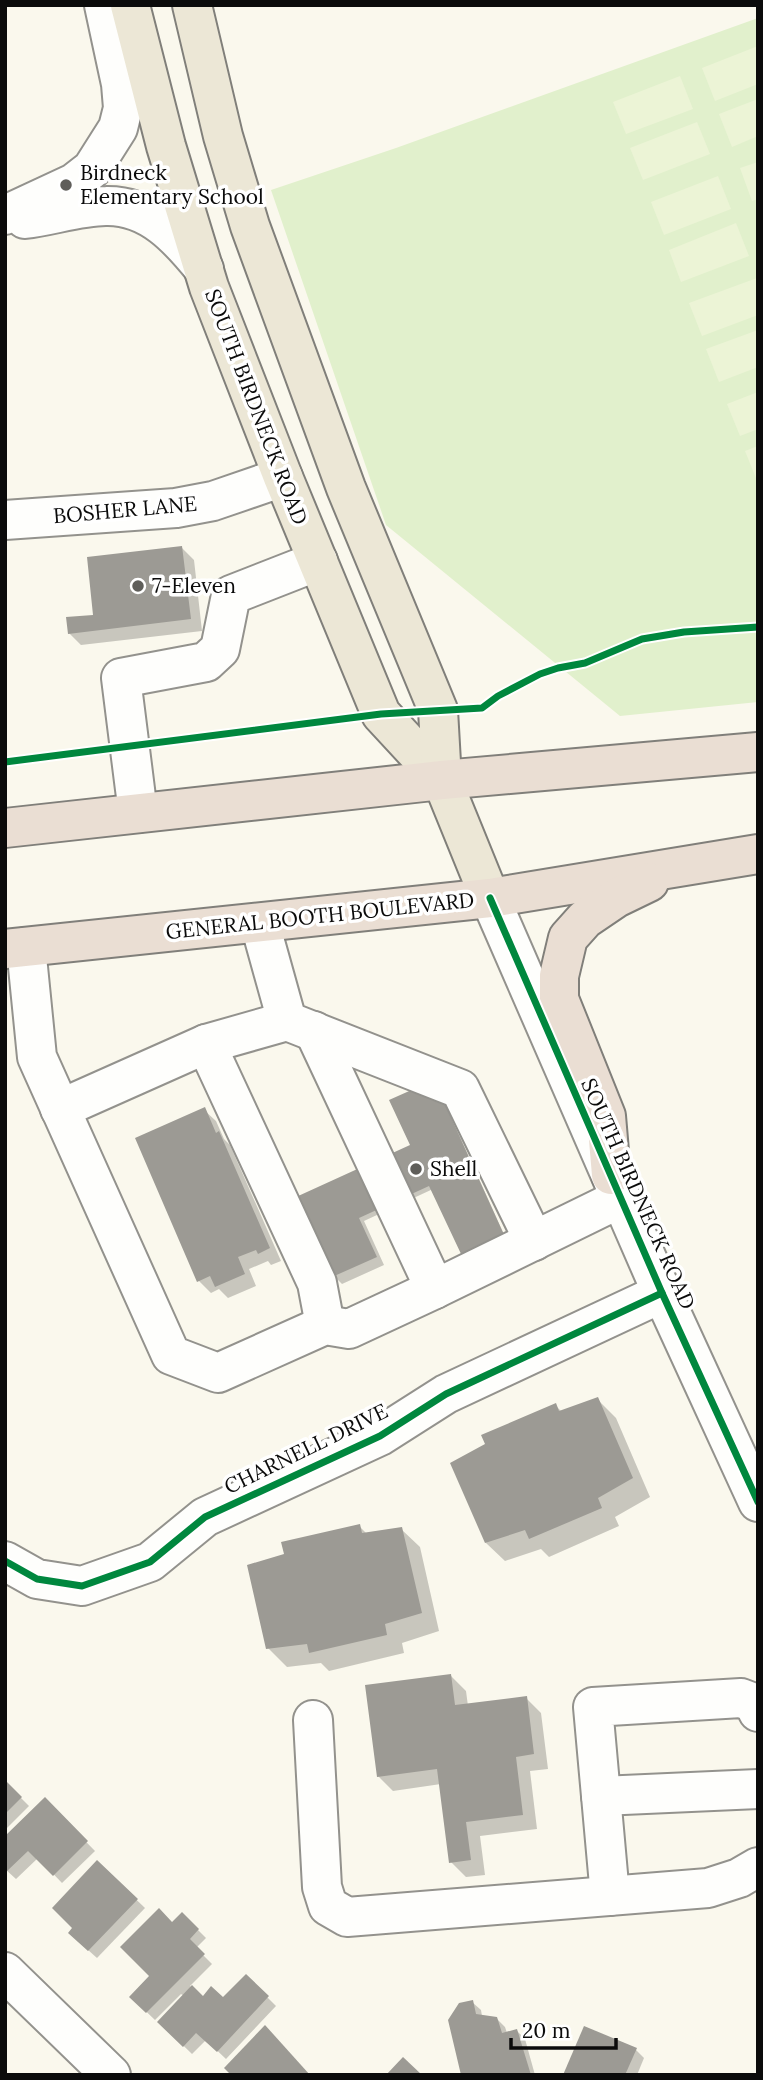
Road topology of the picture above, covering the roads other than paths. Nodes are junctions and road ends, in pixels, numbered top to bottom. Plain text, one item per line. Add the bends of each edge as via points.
1 (104, 5) edge
2 (130, 5) edge
3 (192, 5) edge
4 (5, 215) edge
5 (5, 221) edge
6 (204, 269) junction
7 (283, 477) junction
8 (5, 520) edge
9 (318, 561) junction
10 (758, 752) edge
11 (442, 780) junction
12 (138, 813) junction
13 (5, 828) edge
14 (758, 854) edge
15 (680, 866) junction
16 (490, 898) junction
17 (260, 924) junction
18 (16, 948) edge
19 (301, 1026) junction
20 (206, 1044) junction
21 (60, 1109) junction
22 (616, 1187) junction
23 (534, 1241) junction
24 (435, 1289) junction
25 (662, 1293) junction
26 (325, 1325) junction
27 (758, 1502) edge
28 (5, 1561) edge
29 (758, 1712) edge
30 (313, 1720) dead end
31 (758, 1789) edge
32 (601, 1796) junction
33 (758, 1867) edge
34 (610, 1896) junction
35 (5, 1972) edge
36 (111, 2075) edge

1 - 4 street via 121,84 118,128 92,169 74,183
2 - 6 main road, SOUTH BIRDNECK ROAD
3 - 11 main road, SOUTH BIRDNECK ROAD via 250,226 346,488 438,710
5 - 6 street via 119,207 165,226
6 - 7 main road, SOUTH BIRDNECK ROAD
7 - 8 street, BOSHER LANE via 213,501 176,508
7 - 9 main road, SOUTH BIRDNECK ROAD
9 - 11 main road, SOUTH BIRDNECK ROAD via 381,715
9 - 12 street via 232,596 220,649 206,662 121,678
10 - 11 highway
11 - 12 highway
11 - 16 main road, SOUTH BIRDNECK ROAD
12 - 13 highway
14 - 15 highway, GENERAL BOOTH BOULEVARD
15 - 16 highway, GENERAL BOOTH BOULEVARD
15 - 22 highway via 615,898 585,919 568,938 559,976 559,999 606,1116
16 - 17 highway, GENERAL BOOTH BOULEVARD
16 - 22 street, SOUTH BIRDNECK ROAD
17 - 18 highway, GENERAL BOOTH BOULEVARD
17 - 19 street
18 - 21 street via 37,1057
19 - 20 street
19 - 23 street via 460,1088
19 - 24 street
20 - 21 street
20 - 26 street via 317,1283
21 - 26 street via 171,1355 218,1373
22 - 23 street
22 - 25 street, SOUTH BIRDNECK ROAD
23 - 24 street
24 - 26 street via 349,1329
25 - 27 street, SOUTH BIRDNECK ROAD
25 - 28 street, CHARNELL DRIVE via 446,1394 380,1436 205,1517 150,1562 82,1586 37,1579
29 - 32 street via 754,1703 741,1698 593,1707
30 - 34 street via 322,1887 328,1906 347,1917
31 - 32 street
32 - 34 street
33 - 34 street via 708,1888
35 - 36 street

